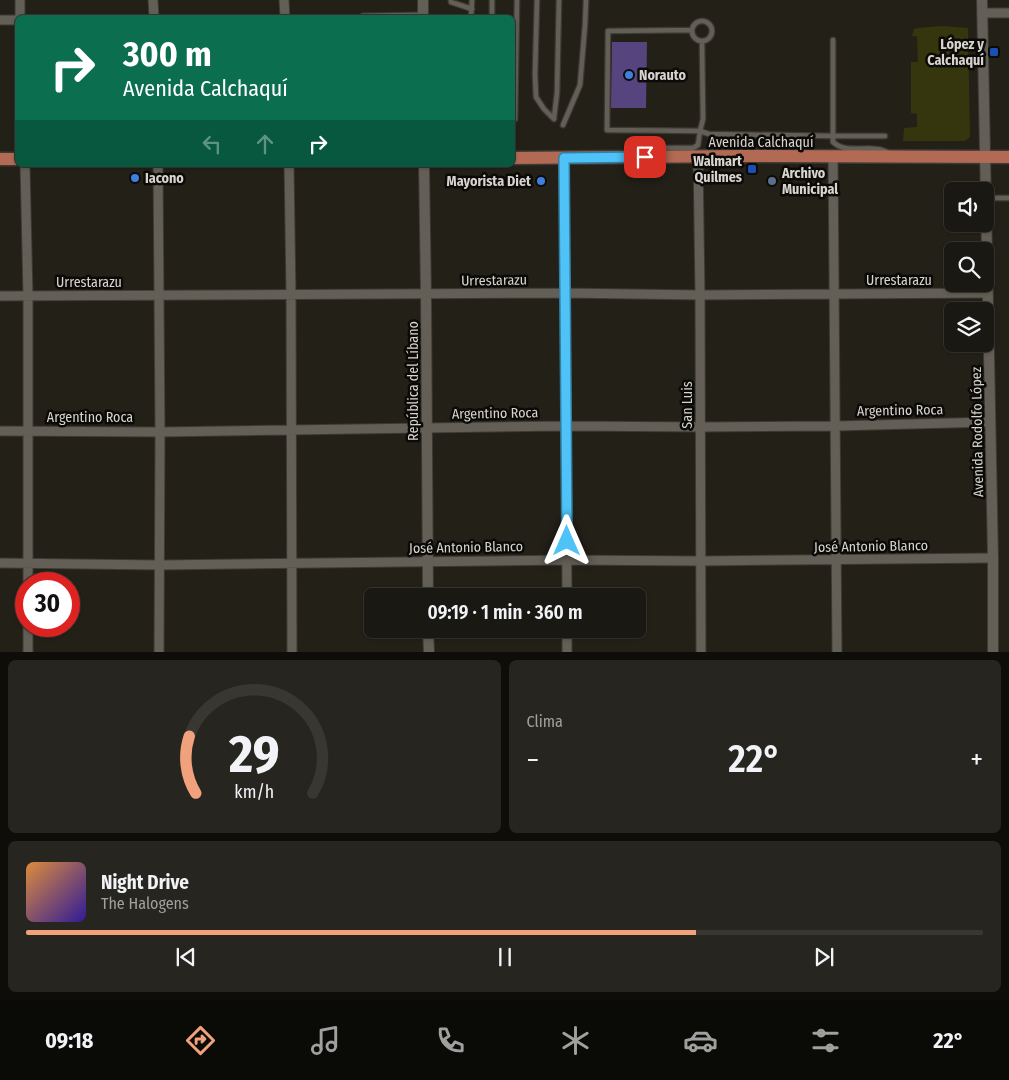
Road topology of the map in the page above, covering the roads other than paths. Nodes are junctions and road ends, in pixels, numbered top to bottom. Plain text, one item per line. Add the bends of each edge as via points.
1 (20, 0) edge
2 (154, 0) edge
3 (284, 0) edge
4 (423, 0) edge
5 (451, 0) edge
6 (472, 0) edge
7 (492, 0) edge
8 (517, 0) edge
9 (537, 0) edge
10 (559, 0) edge
11 (586, 0) edge
12 (982, 0) edge
13 (472, 9) junction
14 (982, 13) junction
15 (1009, 13) edge
16 (19, 15) edge
17 (154, 15) edge
18 (284, 15) edge
19 (424, 15) edge
20 (471, 15) edge
21 (492, 15) edge
22 (15, 19) edge
23 (0, 20) edge
24 (692, 30) junction
25 (833, 40) dead end
26 (702, 41) junction
27 (515, 79) edge
28 (515, 119) edge
29 (520, 119) dead end
30 (564, 125) dead end
31 (700, 132) junction
32 (833, 136) junction
33 (885, 136) dead end
34 (628, 157) junction
35 (698, 157) junction
36 (833, 157) junction
37 (984, 157) junction
38 (1009, 157) edge
39 (515, 158) edge
40 (564, 158) junction
41 (905, 158) junction
42 (0, 159) edge
43 (15, 159) edge
44 (25, 167) edge
45 (158, 167) edge
46 (289, 167) edge
47 (424, 167) edge
48 (985, 182) edge
49 (994, 198) edge
50 (1009, 198) edge
51 (986, 232) edge
52 (566, 293) junction
53 (987, 293) junction
54 (426, 294) junction
55 (835, 294) junction
56 (158, 295) junction
57 (291, 295) junction
58 (700, 295) junction
59 (0, 296) edge
60 (28, 296) junction
61 (990, 422) junction
62 (566, 426) junction
63 (836, 426) junction
64 (700, 427) junction
65 (427, 428) junction
66 (292, 430) junction
67 (0, 431) edge
68 (28, 431) junction
69 (160, 432) junction
70 (993, 558) junction
71 (567, 560) junction
72 (837, 560) junction
73 (427, 561) junction
74 (701, 561) junction
75 (292, 562) junction
76 (0, 563) edge
77 (28, 563) junction
78 (160, 564) junction
79 (28, 572) edge
80 (428, 588) edge
81 (567, 588) edge
82 (28, 637) edge
83 (428, 638) edge
84 (567, 638) edge
85 (28, 652) edge
86 (159, 652) edge
87 (292, 652) edge
88 (429, 652) edge
89 (567, 652) edge
90 (701, 652) edge
91 (837, 652) edge
92 (993, 652) edge

1 - 16 street
2 - 17 street
3 - 18 street
4 - 19 street
5 - 13 lane
6 - 13 lane
7 - 21 lane
8 - 27 lane
9 - 10 lane via 536,97 554,119
11 - 30 lane via 580,85
12 - 14 street, Avenida Rodolfo López
13 - 20 lane
14 - 15 street
14 - 37 street, Avenida Rodolfo López
22 - 23 street
24 - 26 lane via 696,39
24 - 26 lane via 697,22 708,23 712,34
24 - 31 lane via 608,31 607,130
25 - 32 lane
26 - 31 lane via 703,119
28 - 29 lane
31 - 32 lane
31 - 34 lane via 698,145 693,148 652,148
32 - 33 lane
32 - 41 lane via 833,142 844,148 876,149
34 - 35 main road, Avenida Calchaquí
34 - 40 main road, Avenida Calchaquí
35 - 36 main road, Avenida Calchaquí
35 - 58 street, San Luis
36 - 41 main road, Avenida Calchaquí
36 - 55 street
37 - 38 main road, Avenida Calchaquí
37 - 41 main road, Avenida Calchaquí
37 - 48 street, Avenida Rodolfo López
39 - 40 main road, Avenida Calchaquí
40 - 52 street
42 - 43 main road
44 - 60 street
45 - 56 street
46 - 57 street
47 - 54 street, República del Líbano
49 - 50 lane
51 - 53 street, Avenida Rodolfo López
52 - 54 street, Urrestarazu
52 - 58 street, Urrestarazu
52 - 62 street
53 - 55 street, Urrestarazu
53 - 61 street, Avenida Rodolfo López
54 - 57 street, Urrestarazu
54 - 65 street, República del Líbano
55 - 58 street, Urrestarazu
55 - 63 street
56 - 57 street, Urrestarazu
56 - 60 street, Urrestarazu
56 - 69 street
57 - 66 street
58 - 64 street, San Luis
59 - 60 street, Urrestarazu
60 - 68 street
61 - 63 street, Argentino Roca
61 - 70 street, Avenida Rodolfo López
62 - 64 street, Argentino Roca
62 - 65 street, Argentino Roca
62 - 71 street
63 - 64 street, Argentino Roca
63 - 72 street
64 - 74 street, San Luis
65 - 66 street, Argentino Roca
65 - 73 street, República del Líbano
66 - 69 street, Argentino Roca
66 - 75 street
67 - 68 street, Argentino Roca
68 - 69 street, Argentino Roca
68 - 77 street
69 - 78 street
70 - 72 street, José Antonio Blanco
70 - 92 street, Avenida Rodolfo López
71 - 73 street, José Antonio Blanco
71 - 74 street, José Antonio Blanco
71 - 81 street
72 - 74 street, José Antonio Blanco
72 - 91 street
73 - 75 street, José Antonio Blanco
73 - 80 street, República del Líbano
74 - 90 street, San Luis
75 - 78 street, José Antonio Blanco
75 - 87 street
76 - 77 street, José Antonio Blanco
77 - 78 street, José Antonio Blanco
77 - 79 street
78 - 86 street
82 - 85 street
83 - 88 street
84 - 89 street

